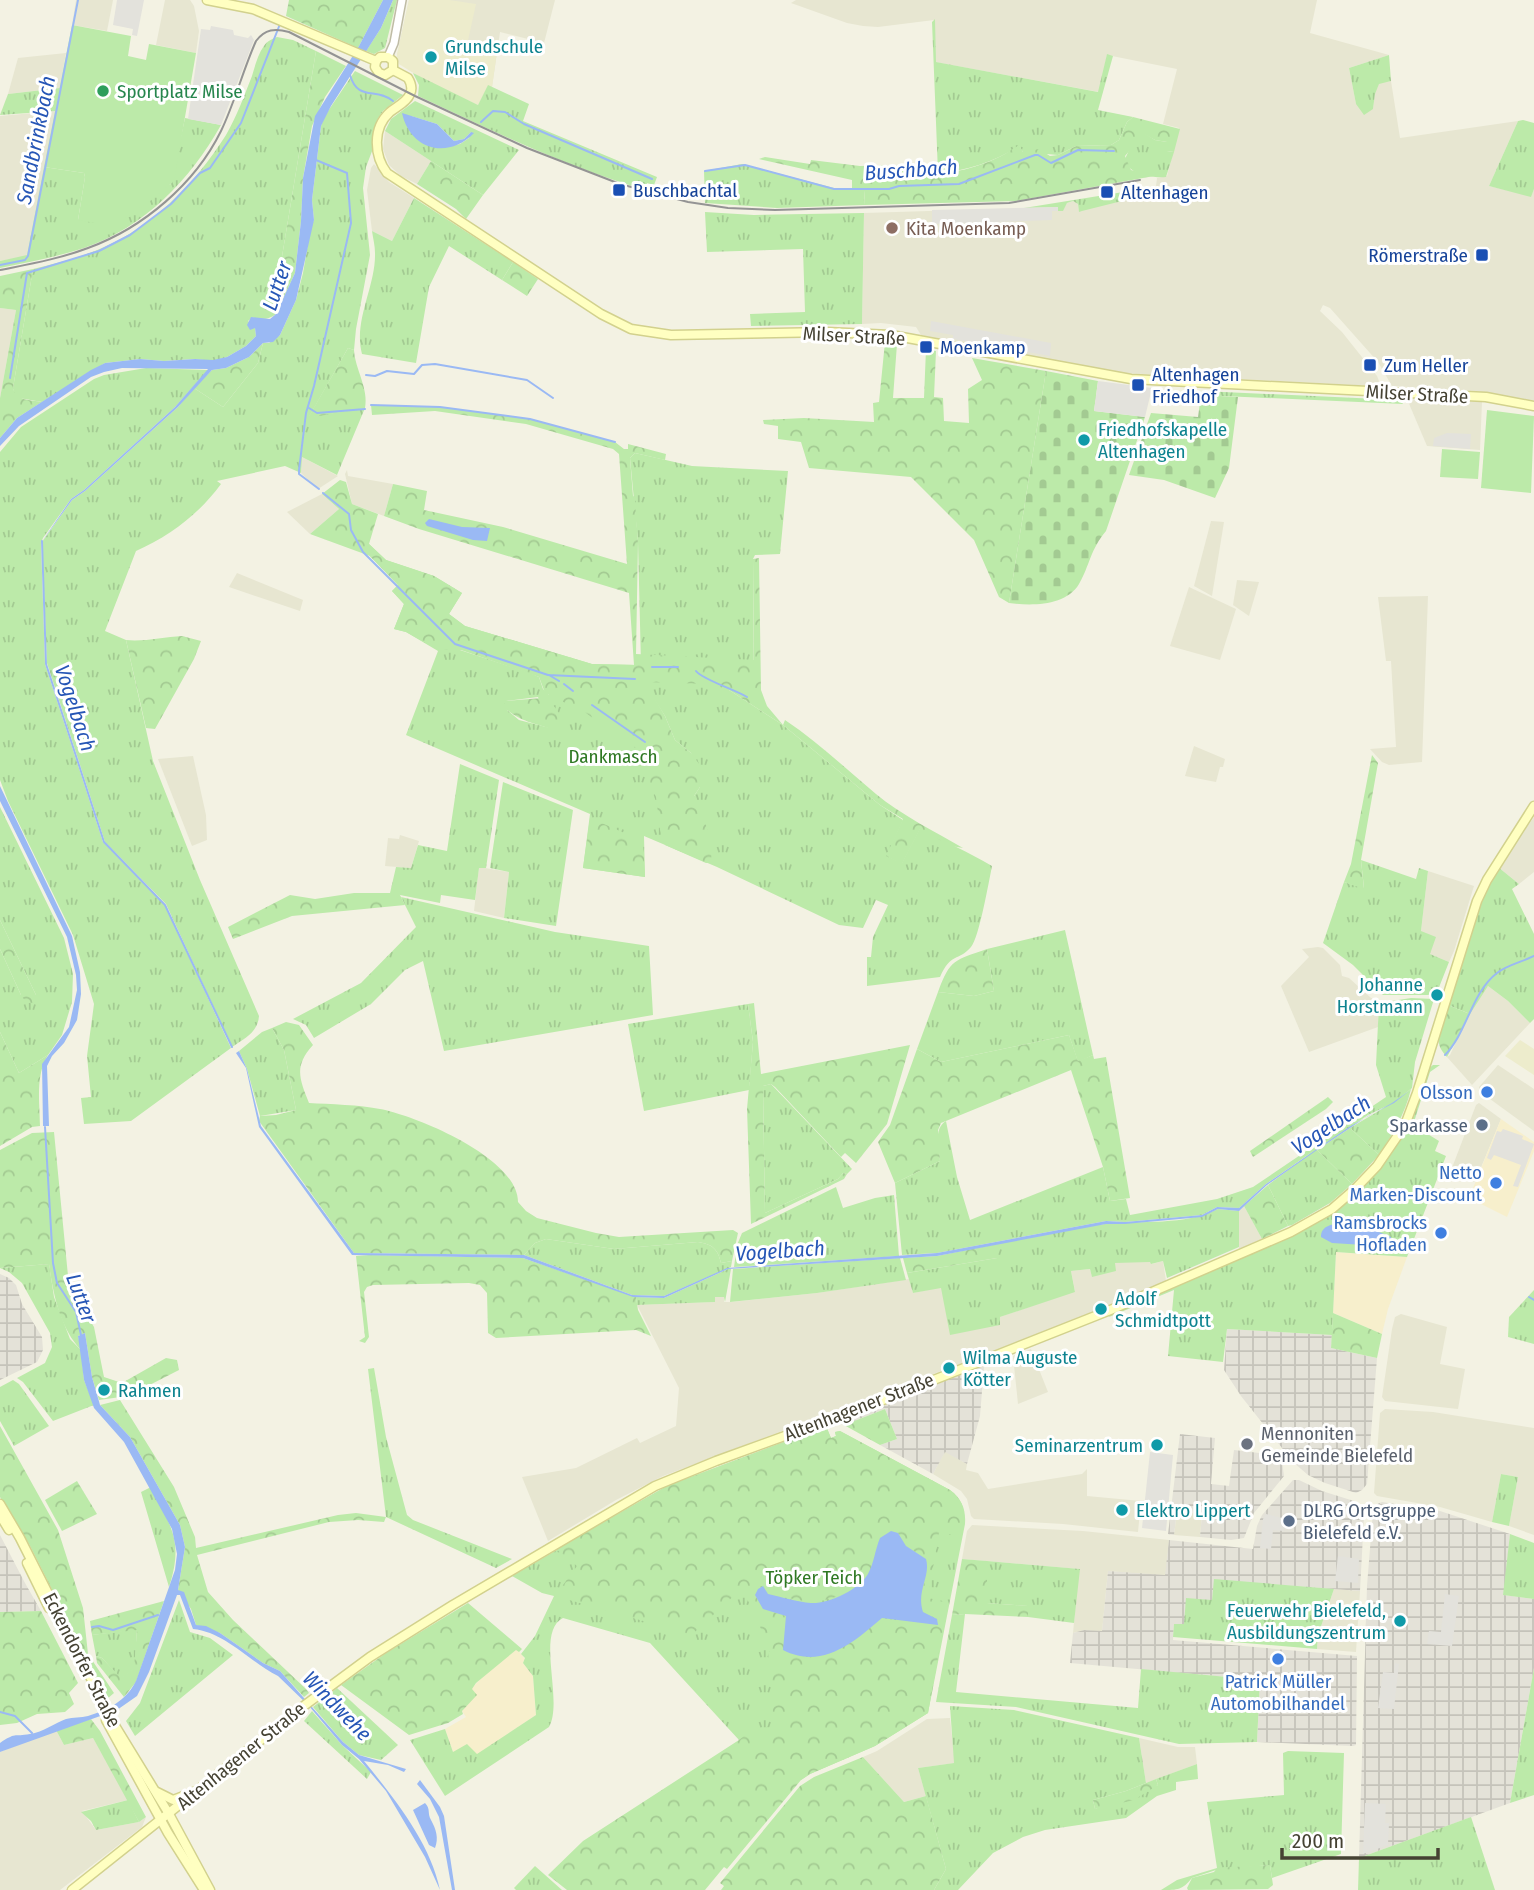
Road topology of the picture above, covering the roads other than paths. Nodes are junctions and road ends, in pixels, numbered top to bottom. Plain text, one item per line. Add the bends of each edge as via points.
1 (207, 0) edge
2 (402, 0) edge
3 (388, 57) junction
4 (373, 60) junction
5 (393, 70) junction
6 (1534, 406) edge
7 (1534, 806) edge
8 (0, 1504) edge
9 (0, 1515) edge
10 (99, 1700) junction
11 (112, 1725) junction
12 (202, 1789) junction
13 (154, 1790) junction
14 (165, 1817) junction
15 (72, 1890) edge
16 (204, 1890) edge
17 (209, 1890) edge

1 - 4 main road via 246,7
2 - 3 street
3 - 4 main road
3 - 5 main road
4 - 5 main road via 379,73
5 - 6 main road, Milser Straße via 408,78 411,88 408,98 386,115 379,129 378,154 387,173 601,314 631,329 671,335 882,334 1131,379 1466,396
7 - 12 main road, Altenhagener Straße via 1476,901 1405,1125 1377,1166 1332,1209 1290,1232 1108,1311 655,1486 369,1657
8 - 10 main road, Eckendorfer Straße
9 - 10 main road, Eckendorfer Straße
10 - 11 main road, Eckendorfer Straße
11 - 13 main road, Eckendorfer Straße
11 - 14 main road, Eckendorfer Straße
12 - 13 main road via 173,1800
12 - 14 main road, Altenhagener Straße
13 - 14 main road, Eckendorfer Straße
14 - 15 main road, Altenhagener Straße
14 - 16 main road
14 - 17 main road

